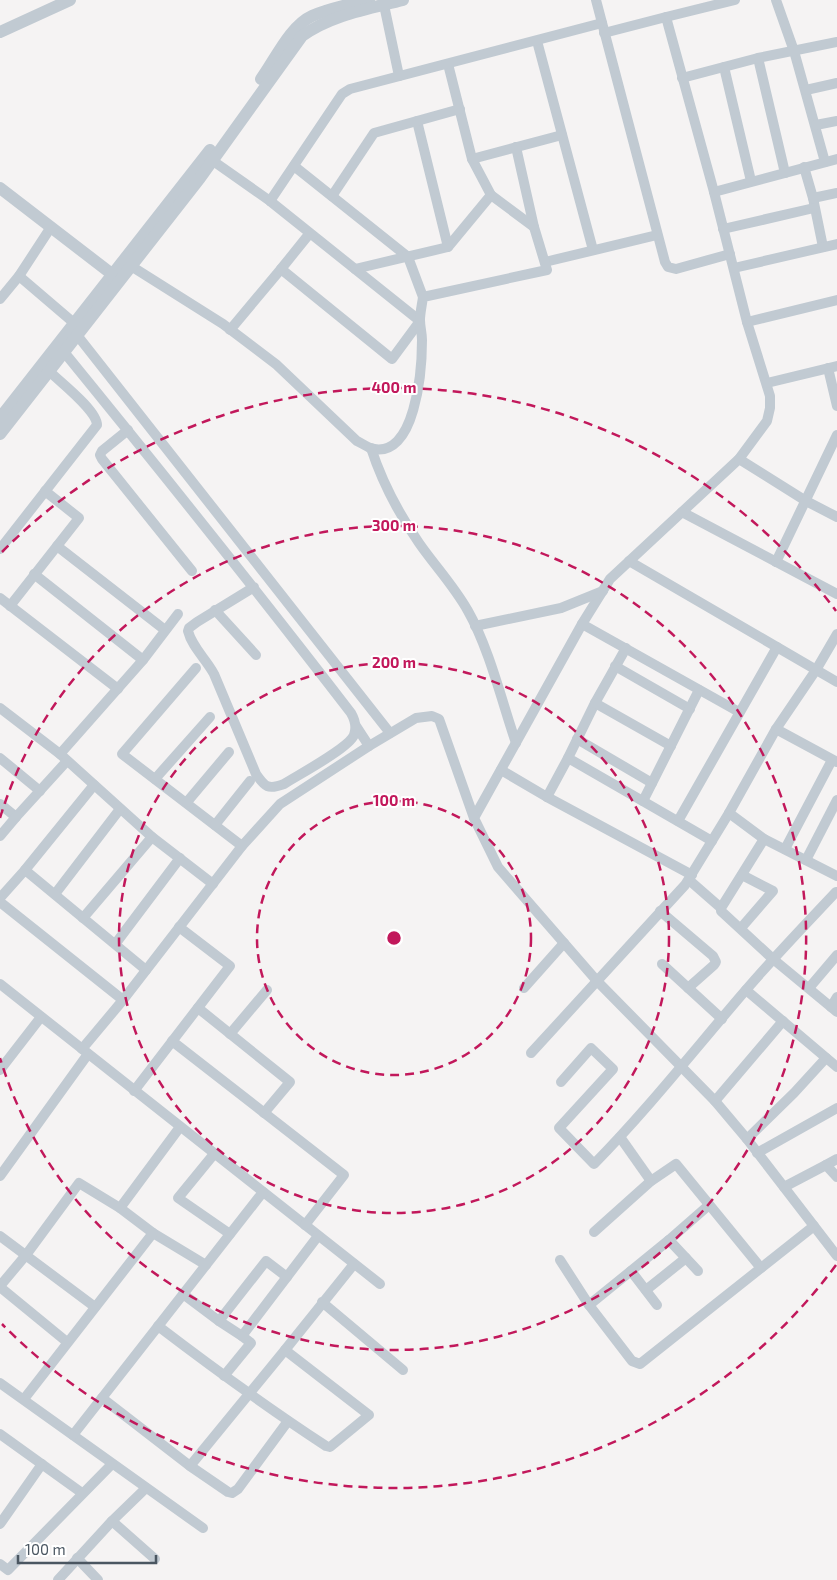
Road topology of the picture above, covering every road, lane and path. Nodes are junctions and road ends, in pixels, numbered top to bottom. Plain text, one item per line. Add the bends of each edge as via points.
1 (70, 0) edge
2 (369, 0) edge
3 (403, 0) edge
4 (596, 0) edge
5 (735, 0) edge
6 (776, 0) edge
7 (50, 4) edge
8 (384, 5) junction
9 (666, 17) junction
10 (603, 28) junction
11 (0, 32) edge
12 (537, 41) junction
13 (837, 42) edge
14 (794, 51) junction
15 (758, 58) junction
16 (448, 64) junction
17 (276, 65) junction
18 (724, 67) junction
19 (399, 76) junction
20 (682, 78) junction
21 (837, 83) edge
22 (806, 90) junction
23 (460, 109) junction
24 (837, 120) edge
25 (417, 121) junction
26 (816, 125) junction
27 (562, 135) junction
28 (516, 147) junction
29 (209, 159) junction
30 (472, 159) junction
31 (837, 159) edge
32 (825, 162) junction
33 (294, 166) junction
34 (804, 167) junction
35 (785, 172) junction
36 (751, 181) junction
37 (0, 188) edge
38 (714, 192) junction
39 (837, 193) edge
40 (491, 195) junction
41 (332, 196) junction
42 (270, 201) junction
43 (814, 203) junction
44 (51, 227) junction
45 (534, 227) junction
46 (724, 229) junction
47 (310, 233) junction
48 (657, 235) junction
49 (837, 244) edge
50 (823, 246) junction
51 (448, 247) junction
52 (593, 250) junction
53 (730, 254) junction
54 (408, 257) junction
55 (546, 262) junction
56 (131, 266) junction
57 (734, 268) junction
58 (281, 269) junction
59 (355, 269) junction
60 (20, 276) junction
61 (116, 277) junction
62 (2, 293) edge
63 (423, 297) junction
64 (837, 300) edge
65 (420, 321) junction
66 (747, 322) junction
67 (76, 329) junction
68 (230, 330) junction
69 (64, 352) junction
70 (832, 367) edge
71 (49, 371) junction
72 (767, 383) junction
73 (837, 406) edge
74 (0, 418) edge
75 (128, 430) junction
76 (0, 434) edge
77 (837, 435) edge
78 (371, 448) junction
79 (739, 459) junction
80 (45, 491) junction
81 (806, 501) junction
82 (682, 512) junction
83 (837, 517) edge
84 (57, 546) junction
85 (0, 549) edge
86 (629, 561) junction
87 (776, 562) junction
88 (192, 571) dead end
89 (34, 574) junction
90 (254, 587) junction
91 (603, 591) junction
92 (837, 594) edge
93 (0, 598) edge
94 (10, 606) junction
95 (215, 610) junction
96 (178, 614) dead end
97 (582, 624) junction
98 (475, 626) junction
99 (165, 630) junction
100 (837, 634) edge
101 (777, 647) junction
102 (626, 648) junction
103 (256, 655) dead end
104 (143, 660) junction
105 (615, 666) junction
106 (196, 668) dead end
107 (816, 670) junction
108 (837, 682) edge
109 (118, 689) junction
110 (699, 690) junction
111 (595, 703) junction
112 (0, 708) edge
113 (690, 709) junction
114 (739, 712) junction
115 (210, 717) dead end
116 (356, 726) junction
117 (776, 729) junction
118 (390, 733) junction
119 (577, 739) junction
120 (516, 743) junction
121 (369, 746) junction
122 (671, 746) junction
123 (228, 752) dead end
124 (0, 758) edge
125 (63, 758) junction
126 (568, 758) junction
127 (835, 761) edge
128 (500, 770) junction
129 (155, 779) junction
130 (250, 781) dead end
131 (652, 783) junction
132 (94, 786) junction
133 (40, 790) junction
134 (547, 797) junction
135 (837, 800) edge
136 (643, 801) junction
137 (187, 802) junction
138 (0, 804) edge
139 (120, 808) junction
140 (729, 813) junction
141 (16, 817) junction
142 (474, 818) junction
143 (678, 821) junction
144 (215, 825) junction
145 (0, 836) edge
146 (152, 837) junction
147 (764, 839) junction
148 (712, 841) junction
149 (242, 846) junction
150 (785, 849) junction
151 (180, 858) junction
152 (806, 860) junction
153 (25, 870) junction
154 (742, 875) junction
155 (837, 876) edge
156 (691, 878) junction
157 (213, 884) junction
158 (837, 892) edge
159 (55, 894) junction
160 (0, 898) edge
161 (0, 902) edge
162 (721, 908) junction
163 (660, 911) junction
164 (83, 918) junction
165 (180, 927) junction
166 (741, 928) junction
167 (116, 943) junction
168 (564, 943) junction
169 (837, 956) edge
170 (774, 959) junction
171 (662, 964) dead end
172 (146, 970) junction
173 (597, 980) junction
174 (0, 984) edge
175 (524, 988) dead end
176 (688, 988) junction
177 (809, 988) junction
178 (267, 990) dead end
179 (746, 990) junction
180 (837, 997) edge
181 (123, 1000) junction
182 (198, 1008) junction
183 (834, 1009) edge
184 (41, 1017) junction
185 (722, 1019) junction
186 (783, 1021) junction
187 (230, 1034) junction
188 (172, 1041) junction
189 (85, 1052) junction
190 (531, 1053) dead end
191 (826, 1058) junction
192 (837, 1067) edge
193 (0, 1068) edge
194 (681, 1068) junction
195 (561, 1082) dead end
196 (134, 1091) junction
197 (715, 1101) junction
198 (837, 1108) edge
199 (264, 1113) junction
200 (180, 1127) junction
201 (620, 1138) junction
202 (747, 1139) junction
203 (757, 1153) junction
204 (214, 1154) junction
205 (837, 1159) edge
206 (826, 1165) junction
207 (0, 1176) edge
208 (837, 1177) edge
209 (651, 1181) junction
210 (784, 1187) junction
211 (263, 1192) junction
212 (709, 1206) junction
213 (120, 1208) junction
214 (305, 1225) junction
215 (814, 1226) junction
216 (594, 1232) dead end
217 (153, 1233) junction
218 (230, 1234) junction
219 (0, 1236) edge
220 (318, 1236) junction
221 (670, 1240) junction
222 (26, 1255) junction
223 (837, 1256) edge
224 (686, 1258) junction
225 (560, 1260) dead end
226 (354, 1264) junction
227 (206, 1265) junction
228 (761, 1268) junction
229 (631, 1271) junction
230 (698, 1271) dead end
231 (287, 1277) junction
232 (380, 1284) dead end
233 (0, 1287) edge
234 (646, 1290) junction
235 (183, 1294) junction
236 (322, 1302) junction
237 (589, 1305) junction
238 (657, 1305) dead end
239 (95, 1307) junction
240 (218, 1321) junction
241 (158, 1326) junction
242 (242, 1336) junction
243 (67, 1342) junction
244 (285, 1350) junction
245 (404, 1370) dead end
246 (224, 1376) junction
247 (0, 1383) edge
248 (249, 1394) junction
249 (102, 1398) junction
250 (24, 1399) junction
251 (288, 1421) junction
252 (0, 1434) edge
253 (73, 1435) junction
254 (42, 1464) junction
255 (112, 1464) junction
256 (190, 1466) junction
257 (146, 1488) junction
258 (82, 1493) junction
259 (112, 1521) junction
260 (0, 1524) edge
261 (203, 1528) dead end
262 (76, 1558) junction
263 (155, 1559) dead end
264 (0, 1564) edge
265 (58, 1580) edge
266 (98, 1580) edge

1 - 7 street
2 - 17 street via 311,16 293,32
3 - 8 street
4 - 10 street
5 - 9 street
6 - 14 street
7 - 11 street
8 - 17 street via 316,26 302,36
8 - 19 street
9 - 10 street
9 - 20 street
10 - 12 street
10 - 48 street
12 - 16 street
12 - 27 street
13 - 14 street
14 - 15 street
14 - 22 street
15 - 18 street
15 - 35 street
16 - 19 street
16 - 23 street
17 - 29 street
18 - 20 street
18 - 36 street
19 - 33 street via 342,94
20 - 38 street
21 - 22 street
22 - 26 street
23 - 25 street
23 - 30 street
24 - 26 street
25 - 41 street via 374,133
25 - 51 street
26 - 32 street
27 - 28 street
27 - 52 street
28 - 30 street
28 - 45 street
29 - 42 street
29 - 56 street
29 - 61 street
30 - 40 street
31 - 32 street
32 - 34 street
33 - 41 street
33 - 42 street
34 - 35 street
34 - 43 street
35 - 36 street
36 - 38 street
37 - 44 street
38 - 46 street
39 - 43 street
40 - 45 street
40 - 51 street
41 - 54 street
42 - 47 street
43 - 46 street
43 - 50 street
44 - 60 street
44 - 61 street
45 - 55 street
46 - 53 street
47 - 58 street
47 - 59 street
48 - 52 street
48 - 53 street via 668,267 676,269
49 - 50 street
50 - 57 street
51 - 54 street
52 - 55 street
53 - 57 street
54 - 59 street
54 - 63 street
55 - 63 street via 547,270
56 - 61 street
56 - 68 street
57 - 66 street
58 - 65 street via 392,359
58 - 68 street
59 - 65 street
60 - 62 street
60 - 67 street
61 - 67 street
63 - 65 street
64 - 66 street
65 - 78 street via 421,360 411,419 400,440 385,448
66 - 72 street
67 - 69 street
67 - 74 street
67 - 118 street
68 - 78 street via 277,365 357,441
69 - 71 street
69 - 75 street
70 - 72 street
70 - 73 street
71 - 76 street
71 - 80 street via 90,410 97,425
72 - 79 street via 770,408 767,421
75 - 88 street via 100,455
75 - 90 street
77 - 81 street
78 - 98 street via 384,483 418,542 460,598
79 - 81 street
79 - 82 street
80 - 84 street via 79,518
80 - 85 street
81 - 83 street
81 - 87 street
82 - 86 street
82 - 87 street
84 - 89 street
84 - 99 street
86 - 91 street via 610,579
86 - 101 street
87 - 92 street
89 - 94 street
89 - 104 street
90 - 95 street
90 - 116 street via 351,713
91 - 97 street
91 - 98 street via 561,608
93 - 94 street
94 - 109 street
95 - 103 street
95 - 116 street via 189,628 189,636 209,665 256,774 267,787 284,784 343,748 354,737
96 - 99 street
97 - 102 street
97 - 120 street
98 - 120 street
99 - 104 street
100 - 107 street
101 - 107 street
101 - 114 street
102 - 105 street
102 - 110 street
104 - 109 street
105 - 111 street
105 - 113 street
106 - 129 street via 122,754
107 - 108 street
107 - 117 street
109 - 125 street
110 - 113 street
110 - 114 street
111 - 119 street
111 - 122 street
112 - 125 street
113 - 122 street
114 - 143 street
115 - 129 street
116 - 121 street
117 - 127 street
117 - 140 street
118 - 121 street
118 - 142 street via 416,718 432,716 439,719
119 - 126 street
119 - 131 street
120 - 128 street
121 - 149 street via 280,804
122 - 131 street
123 - 137 street
124 - 133 street
125 - 132 street
125 - 133 street
126 - 134 street
126 - 136 street
127 - 150 street
128 - 134 street
128 - 142 street
129 - 137 street
130 - 144 street
131 - 136 street
132 - 139 street
132 - 153 street
133 - 141 street
134 - 156 street
135 - 152 street
136 - 143 street
137 - 144 street
138 - 141 street
139 - 146 street
139 - 159 street
140 - 147 street
140 - 148 street
141 - 145 street
142 - 168 street via 498,867
143 - 148 street
144 - 149 street
146 - 151 street
146 - 164 street
147 - 150 street
147 - 154 street
148 - 156 street
149 - 157 street
150 - 152 street
151 - 157 street
151 - 167 street
152 - 155 street
153 - 159 street
153 - 160 street
154 - 162 street
154 - 166 street via 773,891
156 - 162 street
156 - 163 street
157 - 165 street
158 - 170 street
159 - 164 street
161 - 181 street
162 - 166 street
163 - 173 street
163 - 176 street via 716,962
164 - 167 street
165 - 172 street
165 - 182 street via 230,966
166 - 170 street
167 - 172 street
168 - 173 street
168 - 175 street
169 - 177 street
170 - 177 street
170 - 179 street
171 - 176 street
172 - 181 street
173 - 190 street
173 - 194 street
174 - 184 street
176 - 185 street
177 - 183 street
178 - 187 street
179 - 185 street
179 - 186 street
180 - 183 street
181 - 189 street
182 - 187 street
182 - 188 street
184 - 189 street
184 - 193 street
185 - 194 street
186 - 191 street
186 - 197 street
187 - 199 street via 290,1082
188 - 196 street
188 - 199 street
189 - 196 street
189 - 207 street
191 - 192 street
191 - 202 street
194 - 197 street
194 - 201 street
195 - 201 street via 591,1048 613,1069 559,1128 594,1164
196 - 200 street
197 - 202 street
198 - 203 street
199 - 214 street via 344,1175
200 - 204 street
200 - 213 street
201 - 209 street
202 - 203 street
203 - 210 street
204 - 211 street
204 - 218 street via 178,1198
205 - 206 street
206 - 208 street
206 - 210 street
209 - 212 street via 676,1164
209 - 216 street
210 - 215 street
211 - 214 street
211 - 218 street
212 - 221 street
212 - 228 street
213 - 217 street
213 - 222 street via 78,1183
214 - 220 street
215 - 223 street
215 - 228 street
217 - 227 street
217 - 239 street
218 - 227 street
219 - 222 street
220 - 226 street
220 - 231 street
221 - 224 street
221 - 229 street
222 - 233 street
222 - 239 street
224 - 230 street
224 - 234 street
225 - 237 street
226 - 232 street
226 - 236 street
227 - 235 street
228 - 237 street via 640,1364 632,1361
229 - 234 street
229 - 237 street
231 - 240 street via 266,1261
231 - 242 street
233 - 243 street
234 - 238 street
235 - 240 street
235 - 241 street
236 - 244 street
236 - 245 street
239 - 243 street
240 - 242 street
241 - 246 street
241 - 249 street
242 - 246 street via 251,1343
243 - 250 street
244 - 248 street
244 - 251 street via 369,1415 330,1446
246 - 248 street
247 - 250 street
248 - 251 street
248 - 256 street
249 - 253 street
249 - 256 street
250 - 253 street
251 - 256 street via 232,1493
252 - 254 street
253 - 255 street
254 - 258 street
254 - 260 street
255 - 257 street
255 - 258 street
257 - 259 street
257 - 261 street
258 - 264 street via 8,1570
259 - 262 street
259 - 263 street
262 - 265 street
262 - 266 street

